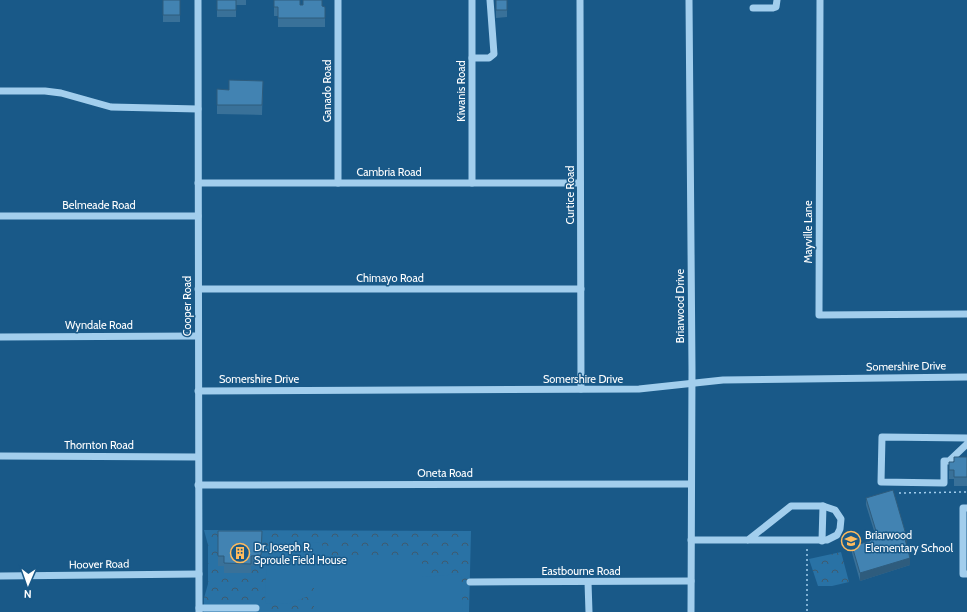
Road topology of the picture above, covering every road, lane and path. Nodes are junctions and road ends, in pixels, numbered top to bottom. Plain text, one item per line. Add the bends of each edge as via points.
1 (198, 0) edge
2 (338, 0) edge
3 (472, 0) edge
4 (490, 0) edge
5 (580, 0) edge
6 (689, 0) edge
7 (777, 0) edge
8 (820, 0) edge
9 (753, 8) dead end
10 (472, 58) junction
11 (0, 91) edge
12 (198, 109) junction
13 (198, 183) junction
14 (338, 183) junction
15 (472, 183) junction
16 (580, 183) junction
17 (0, 216) edge
18 (198, 216) junction
19 (198, 289) junction
20 (581, 289) junction
21 (967, 314) edge
22 (198, 336) junction
23 (0, 337) edge
24 (967, 377) edge
25 (692, 384) junction
26 (581, 390) junction
27 (198, 391) junction
28 (967, 438) edge
29 (967, 444) edge
30 (0, 456) edge
31 (198, 457) junction
32 (691, 484) junction
33 (198, 485) junction
34 (900, 492) dead end
35 (967, 492) edge
36 (823, 506) junction
37 (967, 508) edge
38 (691, 540) junction
39 (748, 540) junction
40 (822, 541) junction
41 (807, 549) dead end
42 (198, 574) junction
43 (967, 574) edge
44 (0, 576) edge
45 (691, 581) junction
46 (470, 582) dead end
47 (588, 582) junction
48 (256, 608) dead end
49 (199, 610) edge
50 (588, 612) edge
51 (691, 612) edge
52 (807, 612) edge

1 - 12 street, Cooper Road
2 - 14 street, Ganado Road
3 - 10 street, Kiwanis Road
4 - 10 street via 494,54 489,58
5 - 16 street, Curtice Road
6 - 25 street, Briarwood Drive
7 - 9 street via 776,7
8 - 21 street, Mayville Lane via 819,315
10 - 15 street, Kiwanis Road
11 - 12 street via 61,93 111,107
12 - 13 street, Cooper Road
13 - 14 street, Cambria Road
13 - 18 street, Cooper Road
14 - 15 street, Cambria Road
15 - 16 street, Cambria Road
16 - 20 street, Curtice Road
17 - 18 street, Belmeade Road
18 - 19 street, Cooper Road
19 - 20 street, Chimayo Road
19 - 22 street, Cooper Road
20 - 26 street, Curtice Road
22 - 23 street, Wyndale Road
22 - 27 street, Cooper Road
24 - 25 street, Somershire Drive via 742,379
25 - 26 street, Somershire Drive via 640,390
25 - 32 street, Briarwood Drive
26 - 27 street, Somershire Drive
27 - 31 street, Cooper Road
28 - 29 street via 882,437 881,482 944,482 944,461 950,461
30 - 31 street, Thornton Road
31 - 33 street, Cooper Road
32 - 33 street, Oneta Road
32 - 38 street, Briarwood Drive
33 - 42 street, Cooper Road
34 - 35 path
36 - 39 street via 791,506
36 - 40 street
36 - 40 street via 835,510 841,525 835,537
37 - 43 street via 963,508 963,574
38 - 39 street
38 - 45 street, Briarwood Drive
39 - 40 street
41 - 52 path
42 - 44 street, Hoover Road
42 - 49 street, Cooper Road
45 - 47 street, Eastbourne Road
45 - 51 street, Briarwood Drive
46 - 47 street, Eastbourne Road
47 - 50 street
48 - 49 street

